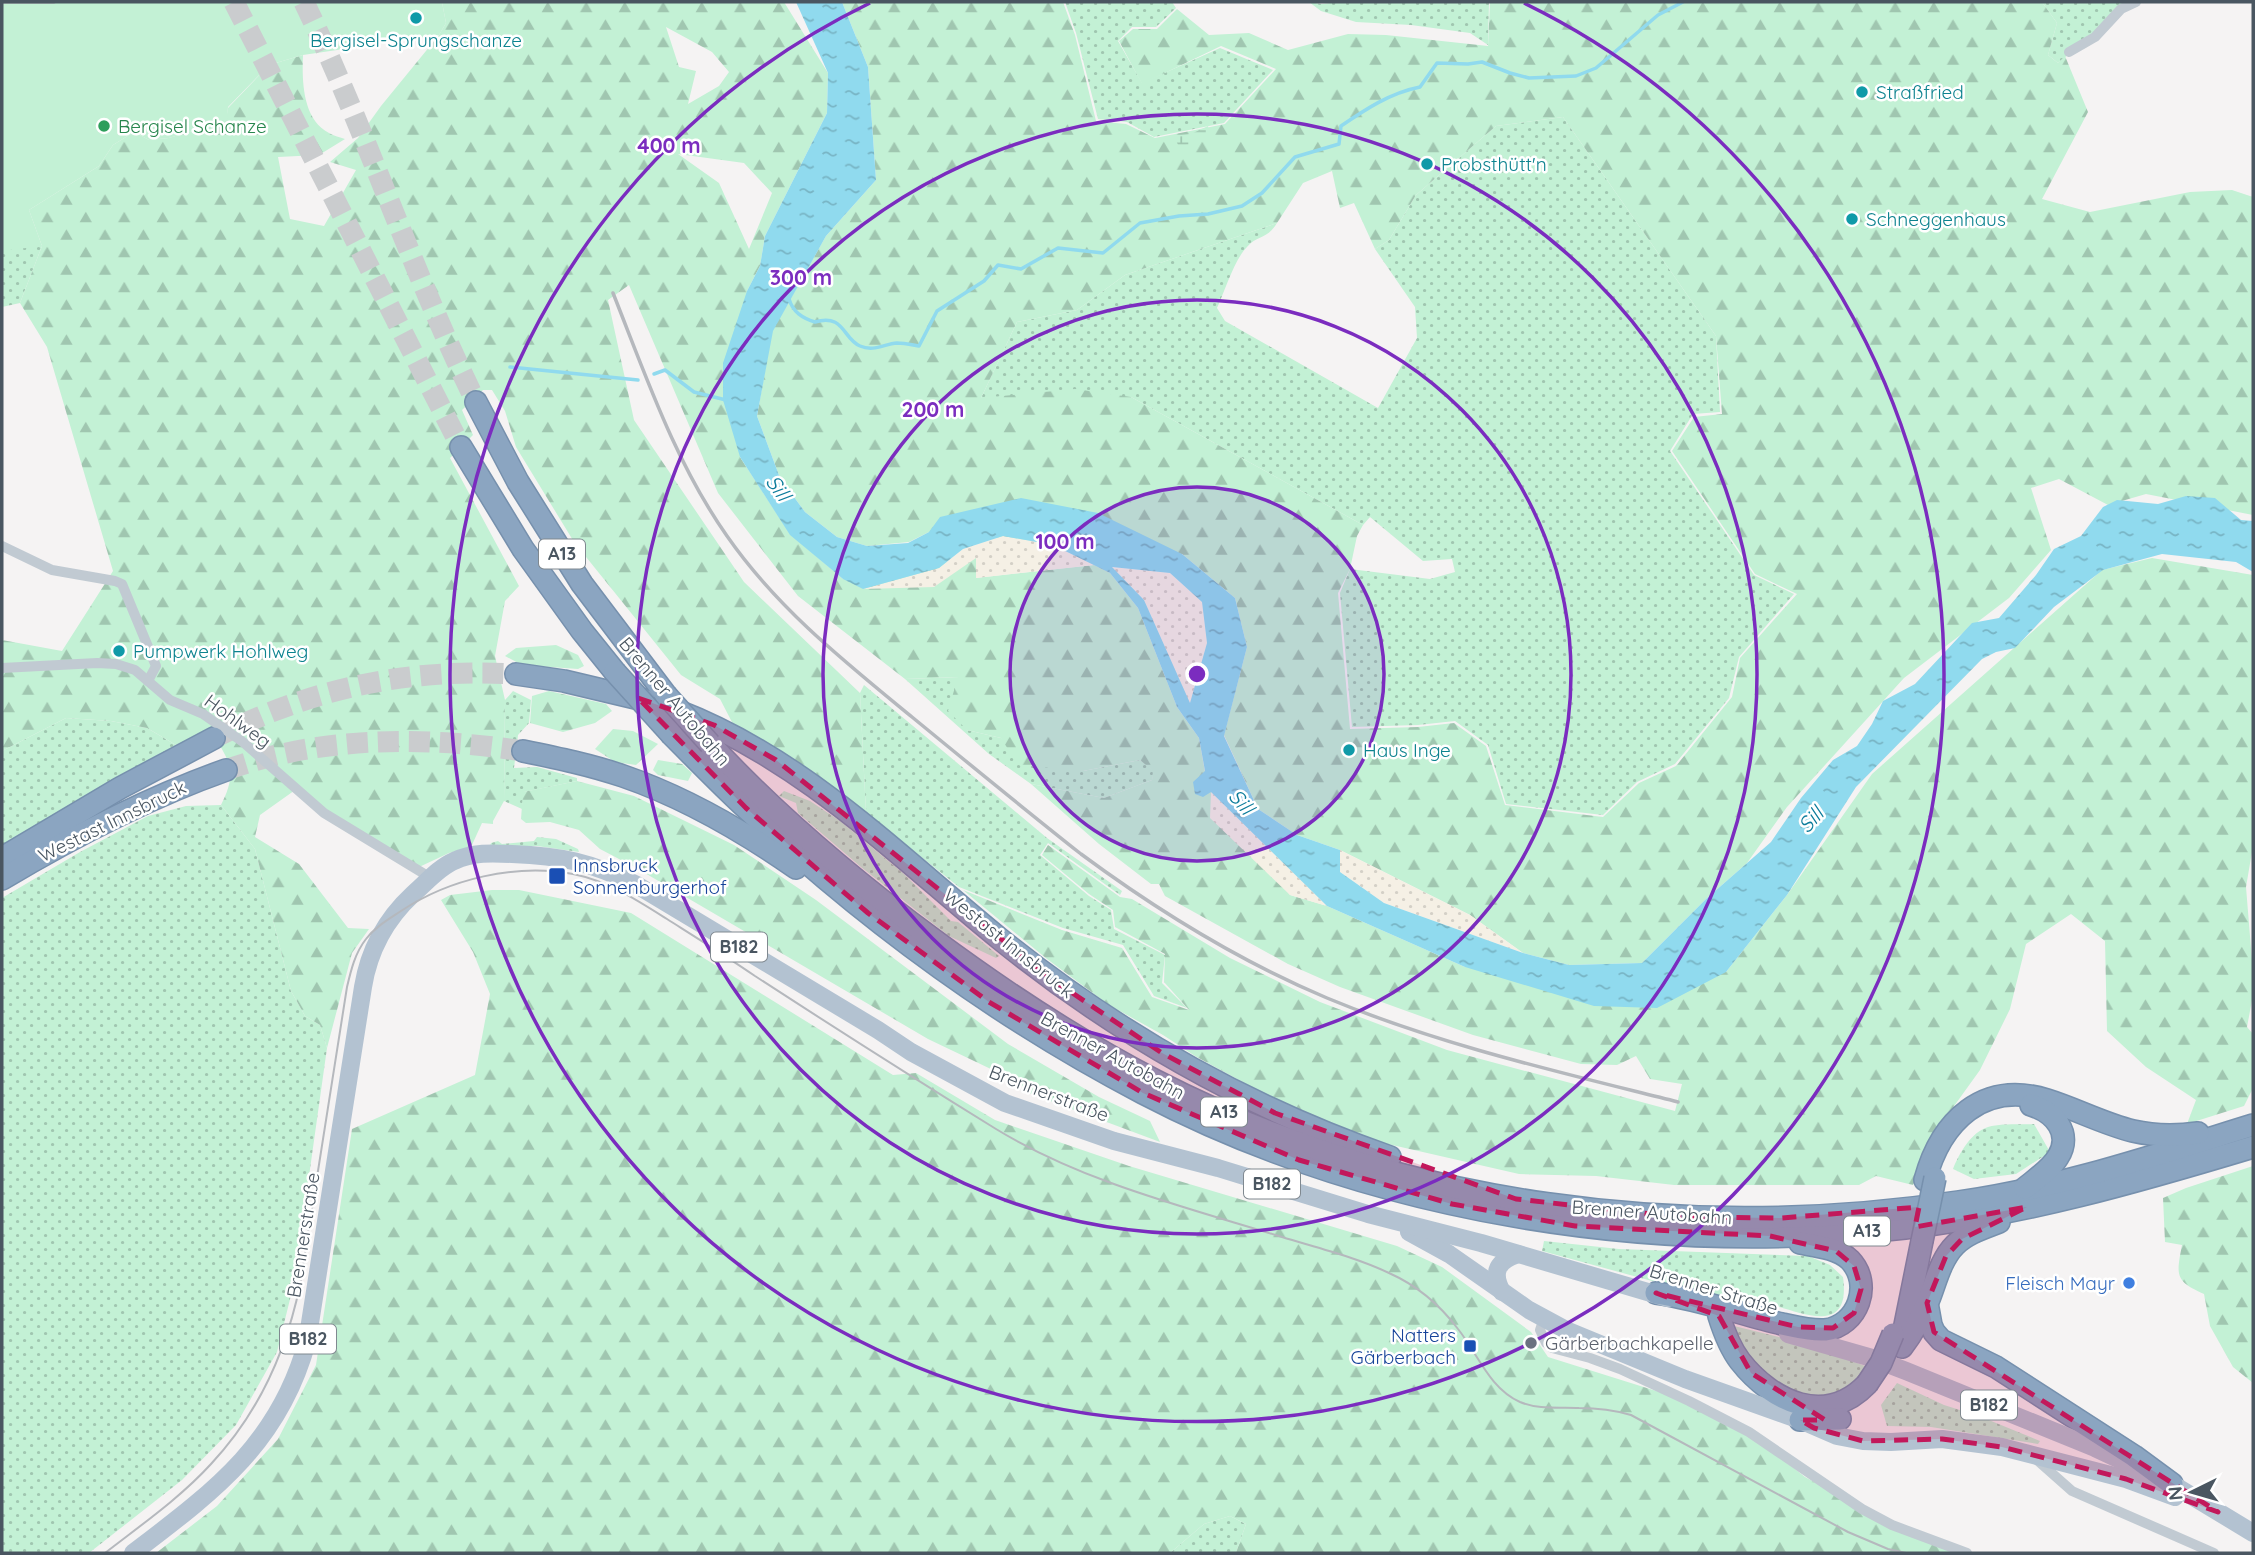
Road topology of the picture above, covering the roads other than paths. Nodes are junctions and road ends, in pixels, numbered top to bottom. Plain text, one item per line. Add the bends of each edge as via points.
1 (2136, 2) edge
2 (2068, 52) dead end
3 (476, 402) tunnel mouth
4 (461, 447) tunnel mouth
5 (2, 546) edge
6 (2, 668) edge
7 (516, 674) tunnel mouth
8 (148, 681) junction
9 (214, 738) tunnel mouth
10 (523, 751) tunnel mouth
11 (226, 770) tunnel mouth
12 (2, 858) edge
13 (431, 878) junction
14 (2, 879) edge
15 (920, 953) junction
16 (2253, 1133) edge
17 (2168, 1153) junction
18 (1930, 1179) junction
19 (2025, 1198) junction
20 (1516, 1199) junction
21 (1368, 1214) junction
22 (1770, 1236) junction
23 (1518, 1254) junction
24 (1502, 1292) junction
25 (1656, 1293) junction
26 (1927, 1303) junction
27 (1719, 1316) junction
28 (1544, 1318) junction
29 (1902, 1338) junction
30 (1872, 1389) junction
31 (1800, 1420) junction
32 (2032, 1455) junction
33 (2172, 1484) junction
34 (2218, 1512) junction
35 (2253, 1533) edge
36 (134, 1553) edge
37 (1967, 1553) edge
38 (2214, 1553) edge

1 - 2 street via 2121,9 2095,37
3 - 20 highway, Brenner Autobahn / A13, bridge via 518,482 582,584 667,695 778,812 892,909 1045,1018 1202,1102 1298,1142 1381,1169
4 - 15 highway, Brenner Autobahn / A13, bridge via 523,549 615,673 746,808
5 - 8 street via 52,570 122,584 156,666
6 - 8 street, Hohlweg via 116,664 135,670
7 - 20 highway, Westast Innsbruck / A13 via 606,689 714,724 826,794 999,939 1162,1053 1275,1113
8 - 13 street, Hohlweg via 243,742 324,813
9 - 12 highway, Westast Innsbruck
10 - 15 highway, A13 via 624,777 720,821
11 - 14 highway, Westast Innsbruck via 86,830
13 - 21 main road, Brennerstraße / B182 via 520,854 584,862 635,884 878,1030 1059,1113 1176,1156
13 - 36 main road, Brennerstraße / B182 via 392,917 367,965 307,1342 293,1384 273,1422 238,1466
15 - 22 highway, Brenner Autobahn / A13 via 1030,1029 1143,1093 1299,1160 1452,1204 1518,1217 1693,1236
16 - 17 highway
16 - 17 highway, Brenner Autobahn / A13
17 - 18 highway via 2132,1131 2035,1097 2013,1095 1970,1108 1952,1123 1937,1146
17 - 19 highway, Brenner Autobahn / A13
18 - 19 highway via 1950,1140 1966,1122 1995,1107 2028,1105 2054,1116 2063,1142 2057,1160
18 - 29 highway
19 - 20 highway, Brenner Autobahn / A13 via 1781,1218 1630,1214
19 - 22 highway, Brenner Autobahn / A13 via 1962,1220
19 - 26 highway via 2002,1221 1953,1247
21 - 23 main road, Brenner Straße / B182
21 - 24 main road, B182 via 1450,1254
22 - 25 highway via 1826,1248 1849,1259 1861,1289 1847,1321 1815,1330
23 - 24 main road via 1498,1269 1496,1278
23 - 25 main road, Brenner Straße / B182
24 - 28 main road, B182
25 - 27 main road, Brenner Straße / B182
26 - 29 highway
26 - 33 highway via 1931,1325 1941,1340 1996,1367
27 - 30 highway via 1740,1361 1786,1399 1836,1405
27 - 33 main road, Brenner Straße / B182 via 1883,1362
28 - 31 main road, B182 via 1653,1367
28 - 37 street via 1539,1330 1552,1348 1610,1365 1689,1401 1749,1433 1862,1509
29 - 30 highway via 1893,1367
30 - 31 highway via 1863,1407 1845,1418
31 - 32 main road, Brenner Straße / B182 via 1863,1441 1942,1439
32 - 34 main road, Brenner Straße / B182 via 2126,1479
32 - 38 street via 2072,1491
33 - 34 main road, Brenner Straße / B182
34 - 35 main road, Brenner Straße / B182

